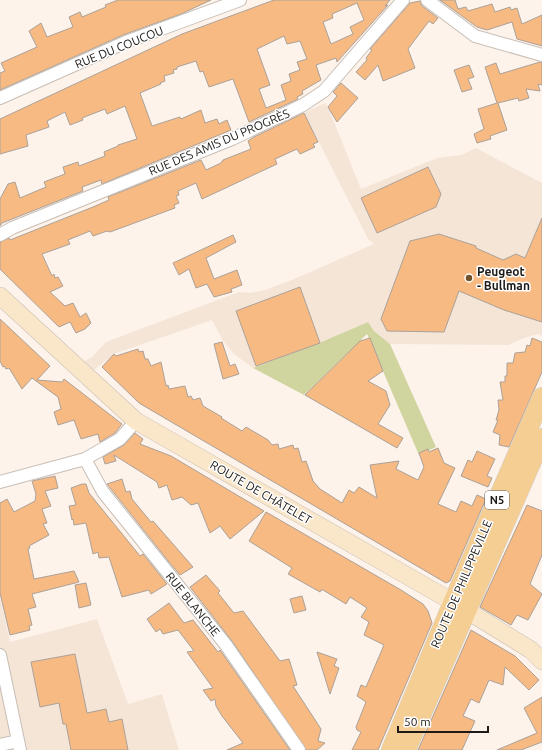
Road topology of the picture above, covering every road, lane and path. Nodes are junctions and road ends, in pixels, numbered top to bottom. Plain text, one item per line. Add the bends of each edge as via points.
1 (240, 0) edge
2 (403, 0) edge
3 (427, 0) edge
4 (542, 55) edge
5 (0, 98) edge
6 (0, 235) edge
7 (2, 303) edge
8 (542, 398) edge
9 (136, 421) junction
10 (542, 438) edge
11 (85, 459) junction
12 (0, 482) edge
13 (460, 606) junction
14 (0, 654) edge
15 (542, 661) edge
16 (0, 745) edge
17 (19, 746) edge
18 (299, 750) edge
19 (391, 750) edge
20 (406, 750) edge

1 - 5 street, RUE DU COUCOU via 126,42
2 - 6 street, RUE DES AMIS DU PROGRÈS via 324,90 303,105 232,139
3 - 4 street via 475,36
7 - 9 main road, ROUTE DE CHÂTELET
8 - 13 main road, ROUTE DE PHILIPPEVILLE / N5
9 - 11 street via 120,439
9 - 13 main road, ROUTE DE CHÂTELET
10 - 13 main road, ROUTE DE PHILIPPEVILLE / N5
11 - 12 street
11 - 18 street, RUE BLANCHE via 103,492 226,645
13 - 15 main road, ROUTE DE CHÂTELET via 531,650
13 - 19 main road, ROUTE DE PHILIPPEVILLE / N5
13 - 20 main road, ROUTE DE PHILIPPEVILLE / N5
14 - 17 street
16 - 17 street

